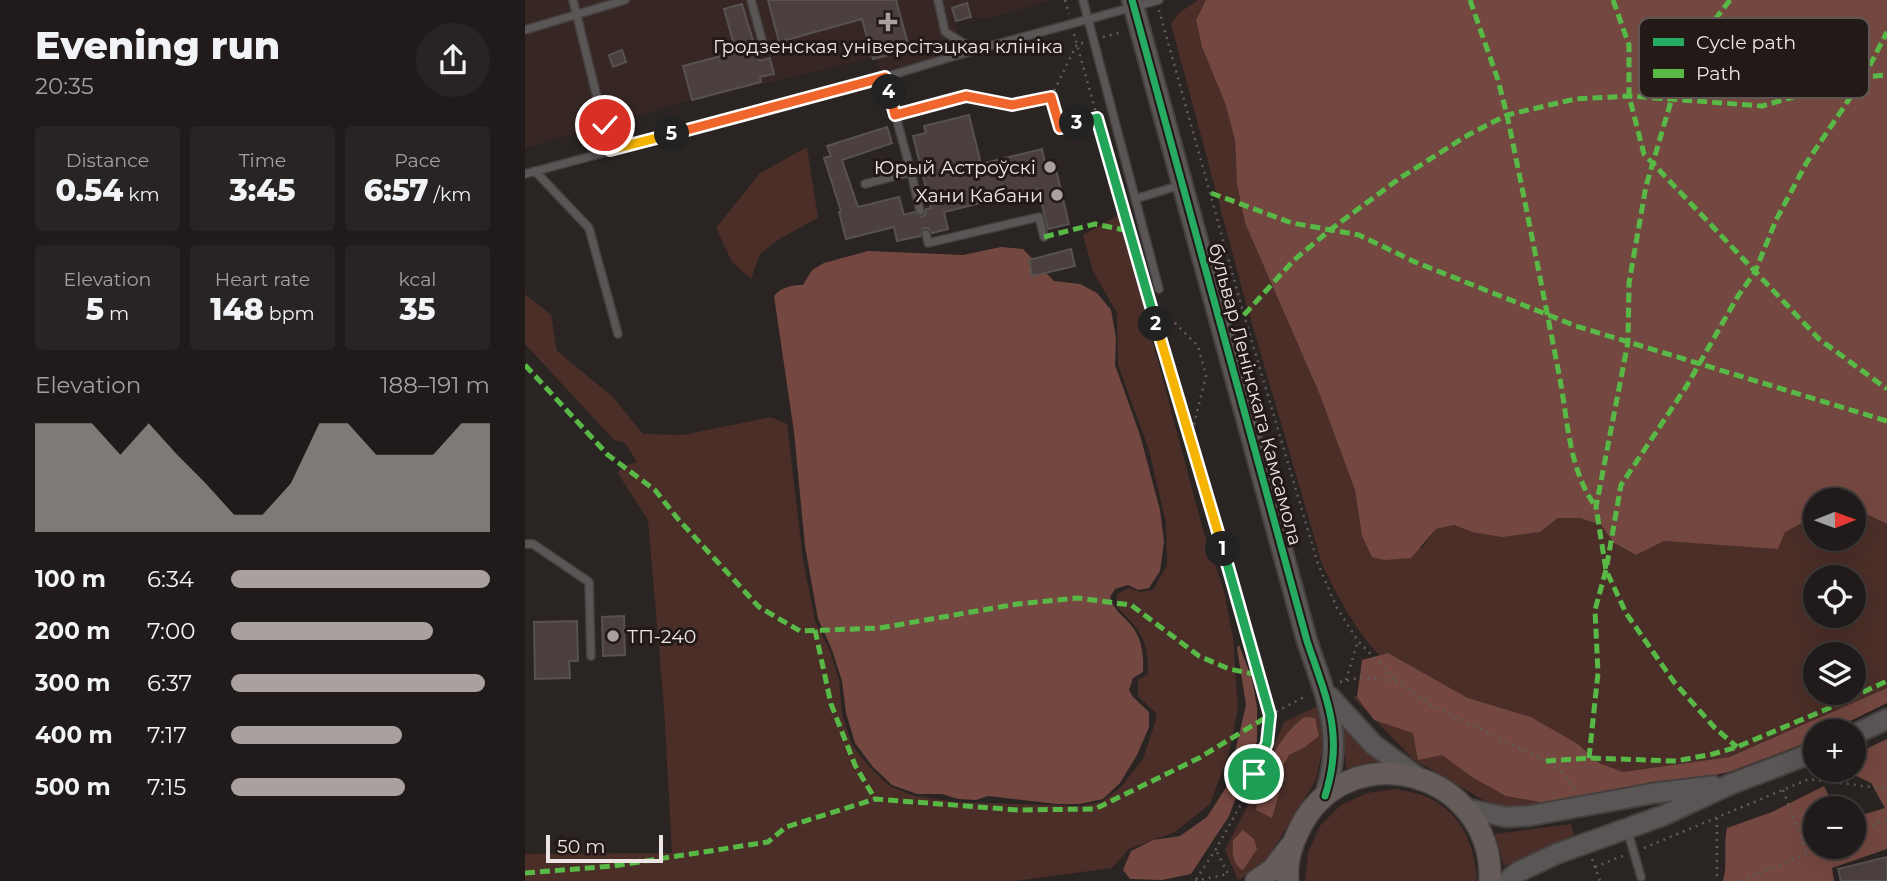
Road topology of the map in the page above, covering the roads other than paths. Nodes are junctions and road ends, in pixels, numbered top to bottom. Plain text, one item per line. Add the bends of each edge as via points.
1 (573, 0) edge
2 (625, 0) edge
3 (751, 0) edge
4 (938, 0) edge
5 (1083, 0) edge
6 (1158, 1) edge
7 (1133, 4) edge
8 (577, 14) junction
9 (1088, 19) junction
10 (525, 30) edge
11 (762, 40) dead end
12 (975, 50) junction
13 (885, 77) junction
14 (610, 150) junction
15 (535, 171) junction
16 (911, 172) junction
17 (525, 174) edge
18 (865, 184) dead end
19 (1184, 184) junction
20 (1135, 199) junction
21 (920, 211) dead end
22 (926, 234) dead end
23 (1044, 237) dead end
24 (1159, 289) dead end
25 (618, 334) dead end
26 (525, 544) edge
27 (591, 656) dead end
28 (1323, 689) junction
29 (1887, 719) edge
30 (1866, 729) edge
31 (1803, 757) edge
32 (1416, 776) junction
33 (1731, 784) junction
34 (1652, 793) junction
35 (1325, 796) junction
36 (1467, 809) junction
37 (1662, 816) junction
38 (1626, 828) junction
39 (1291, 845) junction
40 (1641, 877) dead end
41 (1257, 881) edge
42 (1288, 881) edge
43 (1490, 881) edge
44 (1507, 881) edge

1 - 8 lane
2 - 8 lane
3 - 11 lane
4 - 12 lane via 944,32
5 - 9 lane
6 - 7 lane
7 - 9 lane
7 - 19 street, бульвар Ленінскага Камсамола
8 - 10 lane
8 - 14 lane
9 - 12 lane
9 - 20 lane
12 - 13 lane
13 - 14 lane
13 - 16 lane
14 - 15 lane
15 - 17 lane
15 - 25 lane via 589,228
16 - 18 lane
16 - 21 lane
19 - 20 lane
19 - 28 street, бульвар Ленінскага Камсамола
20 - 24 lane
22 - 23 lane via 927,243 1039,218
26 - 27 lane via 533,544 589,582
28 - 32 street, бульвар Ленінскага Камсамола via 1374,746
28 - 35 street, бульвар Ленінскага Камсамола via 1335,746
29 - 30 street
31 - 33 street
32 - 35 main road via 1384,773 1353,779
32 - 36 main road via 1453,795
33 - 34 street
33 - 37 street
34 - 36 street via 1528,816 1506,817
34 - 37 street via 1664,804
35 - 39 main road via 1304,818
36 - 43 main road via 1483,835 1491,864
37 - 38 street
38 - 40 lane
38 - 44 street via 1556,854
39 - 41 main road
39 - 42 main road

